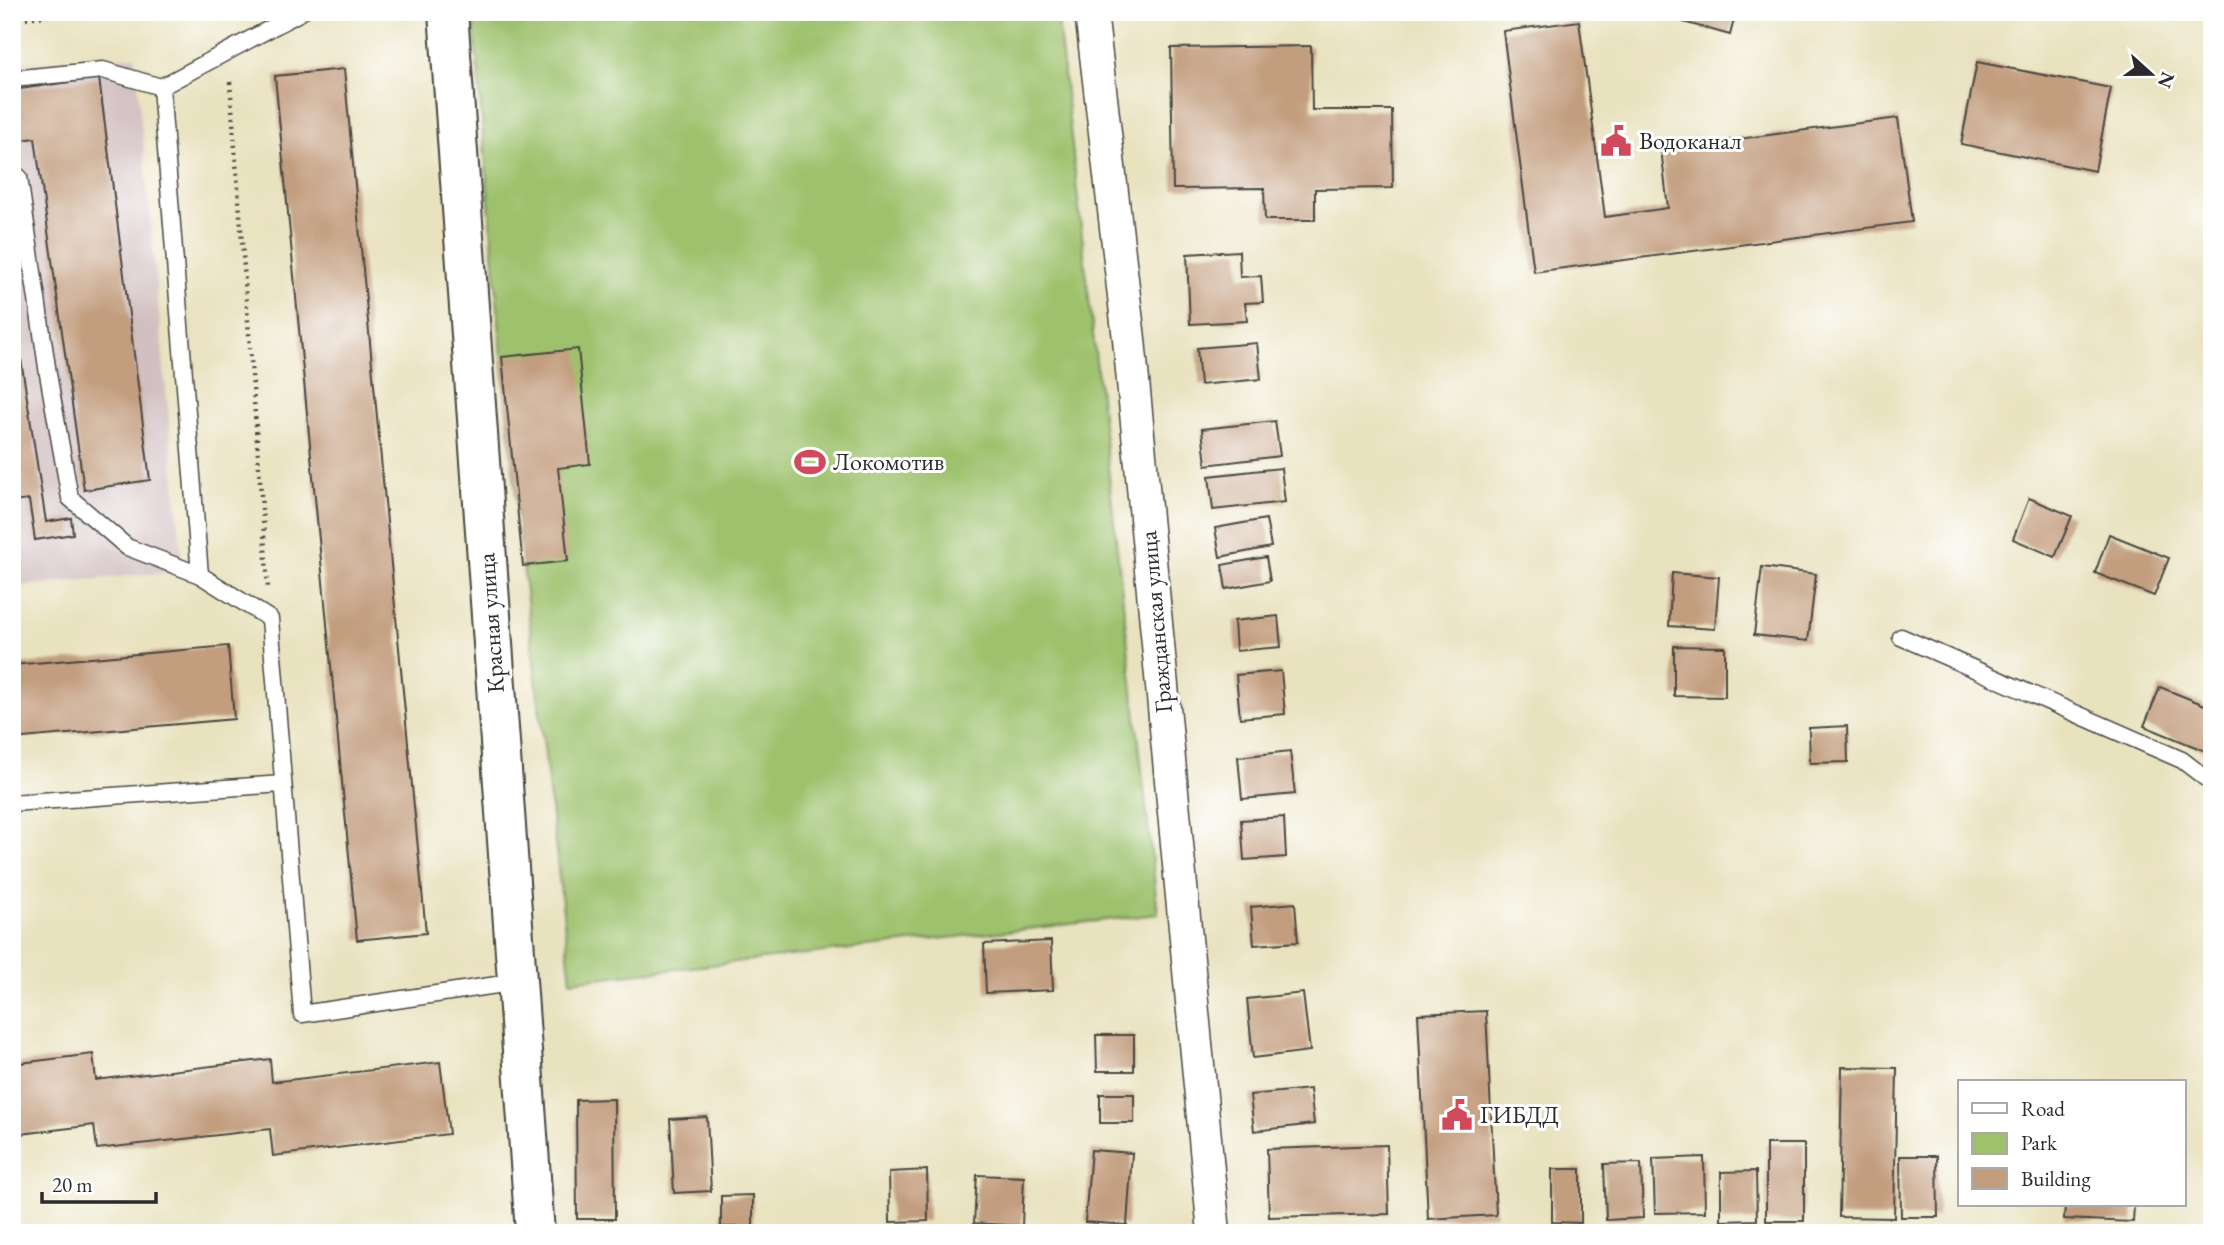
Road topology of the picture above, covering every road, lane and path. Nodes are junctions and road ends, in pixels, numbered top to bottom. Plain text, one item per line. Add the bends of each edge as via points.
1 (90, 12) edge
2 (301, 12) edge
3 (448, 12) edge
4 (1091, 12) edge
5 (12, 19) edge
6 (227, 51) junction
7 (12, 79) edge
8 (161, 87) junction
9 (19, 177) dead end
10 (200, 575) junction
11 (270, 619) junction
12 (1901, 637) dead end
13 (2212, 783) edge
14 (283, 784) junction
15 (12, 803) edge
16 (517, 982) junction
17 (535, 1233) edge
18 (1214, 1233) edge

1 - 5 path
2 - 6 lane
3 - 16 street, Красная улица
4 - 18 street, Гражданская улица via 1129,340
6 - 8 lane
6 - 11 path
7 - 8 lane via 103,71
8 - 10 lane
9 - 10 lane via 70,498 127,547
10 - 11 lane
11 - 14 lane
12 - 13 lane via 2182,760
14 - 15 lane
14 - 16 lane via 302,1014
16 - 17 street, Красная улица

